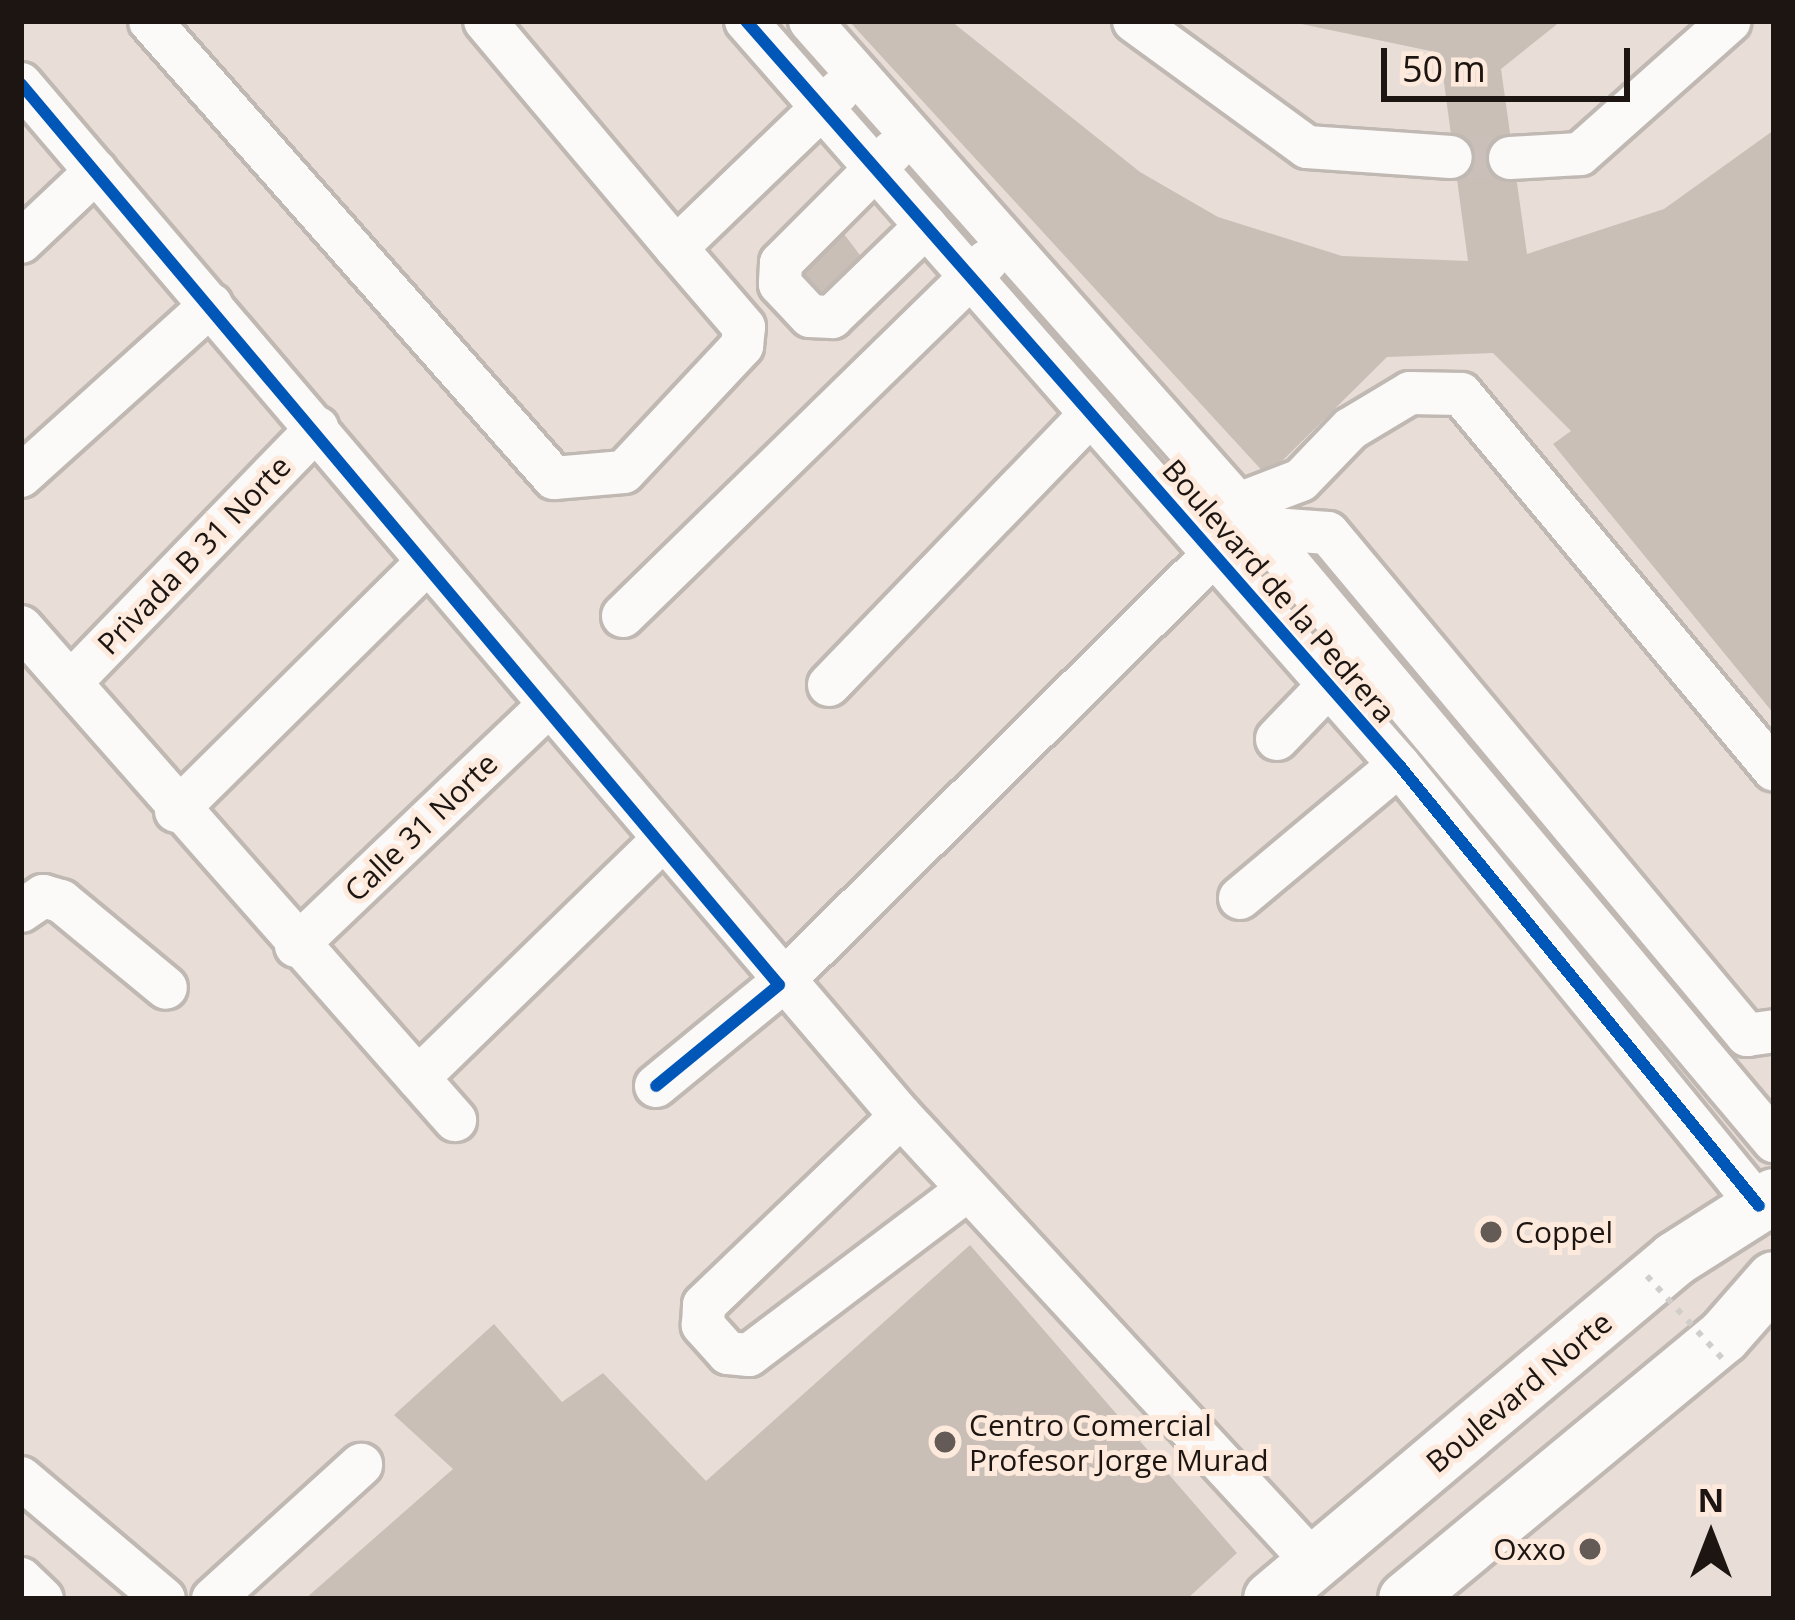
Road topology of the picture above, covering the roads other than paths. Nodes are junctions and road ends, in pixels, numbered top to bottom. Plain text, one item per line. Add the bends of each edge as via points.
1 (150, 21) edge
2 (485, 21) edge
3 (746, 21) edge
4 (810, 21) edge
5 (1134, 21) edge
6 (1730, 21) edge
7 (859, 76) junction
8 (21, 84) edge
9 (820, 106) junction
10 (911, 135) junction
11 (1451, 157) tunnel mouth
12 (1510, 158) tunnel mouth
13 (874, 168) junction
14 (96, 172) junction
15 (926, 226) junction
16 (21, 242) edge
17 (1006, 242) junction
18 (676, 248) junction
19 (970, 278) junction
20 (211, 305) junction
21 (1091, 414) junction
22 (317, 428) junction
23 (21, 476) edge
24 (1248, 515) junction
25 (1201, 539) junction
26 (427, 563) junction
27 (623, 616) dead end
28 (21, 627) edge
29 (71, 682) junction
30 (830, 685) dead end
31 (1329, 685) junction
32 (545, 709) junction
33 (1277, 740) dead end
34 (1399, 765) junction
35 (1774, 770) edge
36 (176, 811) junction
37 (660, 843) junction
38 (1240, 898) dead end
39 (21, 910) edge
40 (296, 946) junction
41 (779, 986) junction
42 (166, 988) dead end
43 (1774, 1031) edge
44 (418, 1078) junction
45 (656, 1086) dead end
46 (901, 1116) junction
47 (455, 1120) dead end
48 (1774, 1141) edge
49 (966, 1191) junction
50 (1753, 1194) edge
51 (1774, 1279) edge
52 (1774, 1316) edge
53 (1722, 1347) junction
54 (362, 1466) dead end
55 (21, 1478) edge
56 (1314, 1563) junction
57 (21, 1580) edge
58 (41, 1599) edge
59 (164, 1599) edge
60 (213, 1599) edge
61 (1271, 1599) edge
62 (1406, 1599) edge

1 - 18 street via 554,478 624,472 742,346 744,327
2 - 18 street
3 - 9 street, Boulevard de la Pedrera
4 - 7 street, Boulevard de la Pedrera
5 - 11 street via 1307,147
6 - 12 street via 1580,154
7 - 9 street
7 - 10 street, Boulevard de la Pedrera
8 - 14 street
9 - 13 street, Boulevard de la Pedrera
9 - 18 street
10 - 13 street
10 - 17 street, Boulevard de la Pedrera
13 - 15 street, Boulevard de la Pedrera
13 - 15 street via 781,263 781,284 811,316 832,317
14 - 16 street
14 - 20 street
15 - 19 street, Boulevard de la Pedrera
17 - 19 street
17 - 24 street, Boulevard de la Pedrera
19 - 21 street, Boulevard de la Pedrera
19 - 27 street
20 - 22 street
20 - 23 street
21 - 25 street, Boulevard de la Pedrera
21 - 30 street
22 - 26 street
22 - 29 street, Privada B 31 Norte
24 - 25 street
24 - 35 street via 1301,480 1350,429 1410,393 1461,394
24 - 43 street via 1328,532 1747,1035
24 - 48 street, Boulevard de la Pedrera
25 - 31 street, Boulevard de la Pedrera
25 - 41 street
26 - 32 street
26 - 36 street
28 - 29 street
29 - 36 street
31 - 33 street
31 - 34 street, Boulevard de la Pedrera
32 - 37 street
32 - 40 street, Calle 31 Norte
34 - 38 street
34 - 50 street, Boulevard de la Pedrera
36 - 40 street
37 - 41 street
37 - 44 street
39 - 42 street via 43,896 61,902
40 - 44 street
41 - 45 street
41 - 46 street
44 - 47 street
46 - 49 street
46 - 49 street via 704,1304 703,1325 728,1353 749,1355
49 - 56 street
50 - 56 main road, Boulevard Norte
51 - 53 main road
52 - 53 main road
53 - 62 main road
54 - 60 street
55 - 59 street
56 - 61 main road, Boulevard Norte
57 - 58 street

